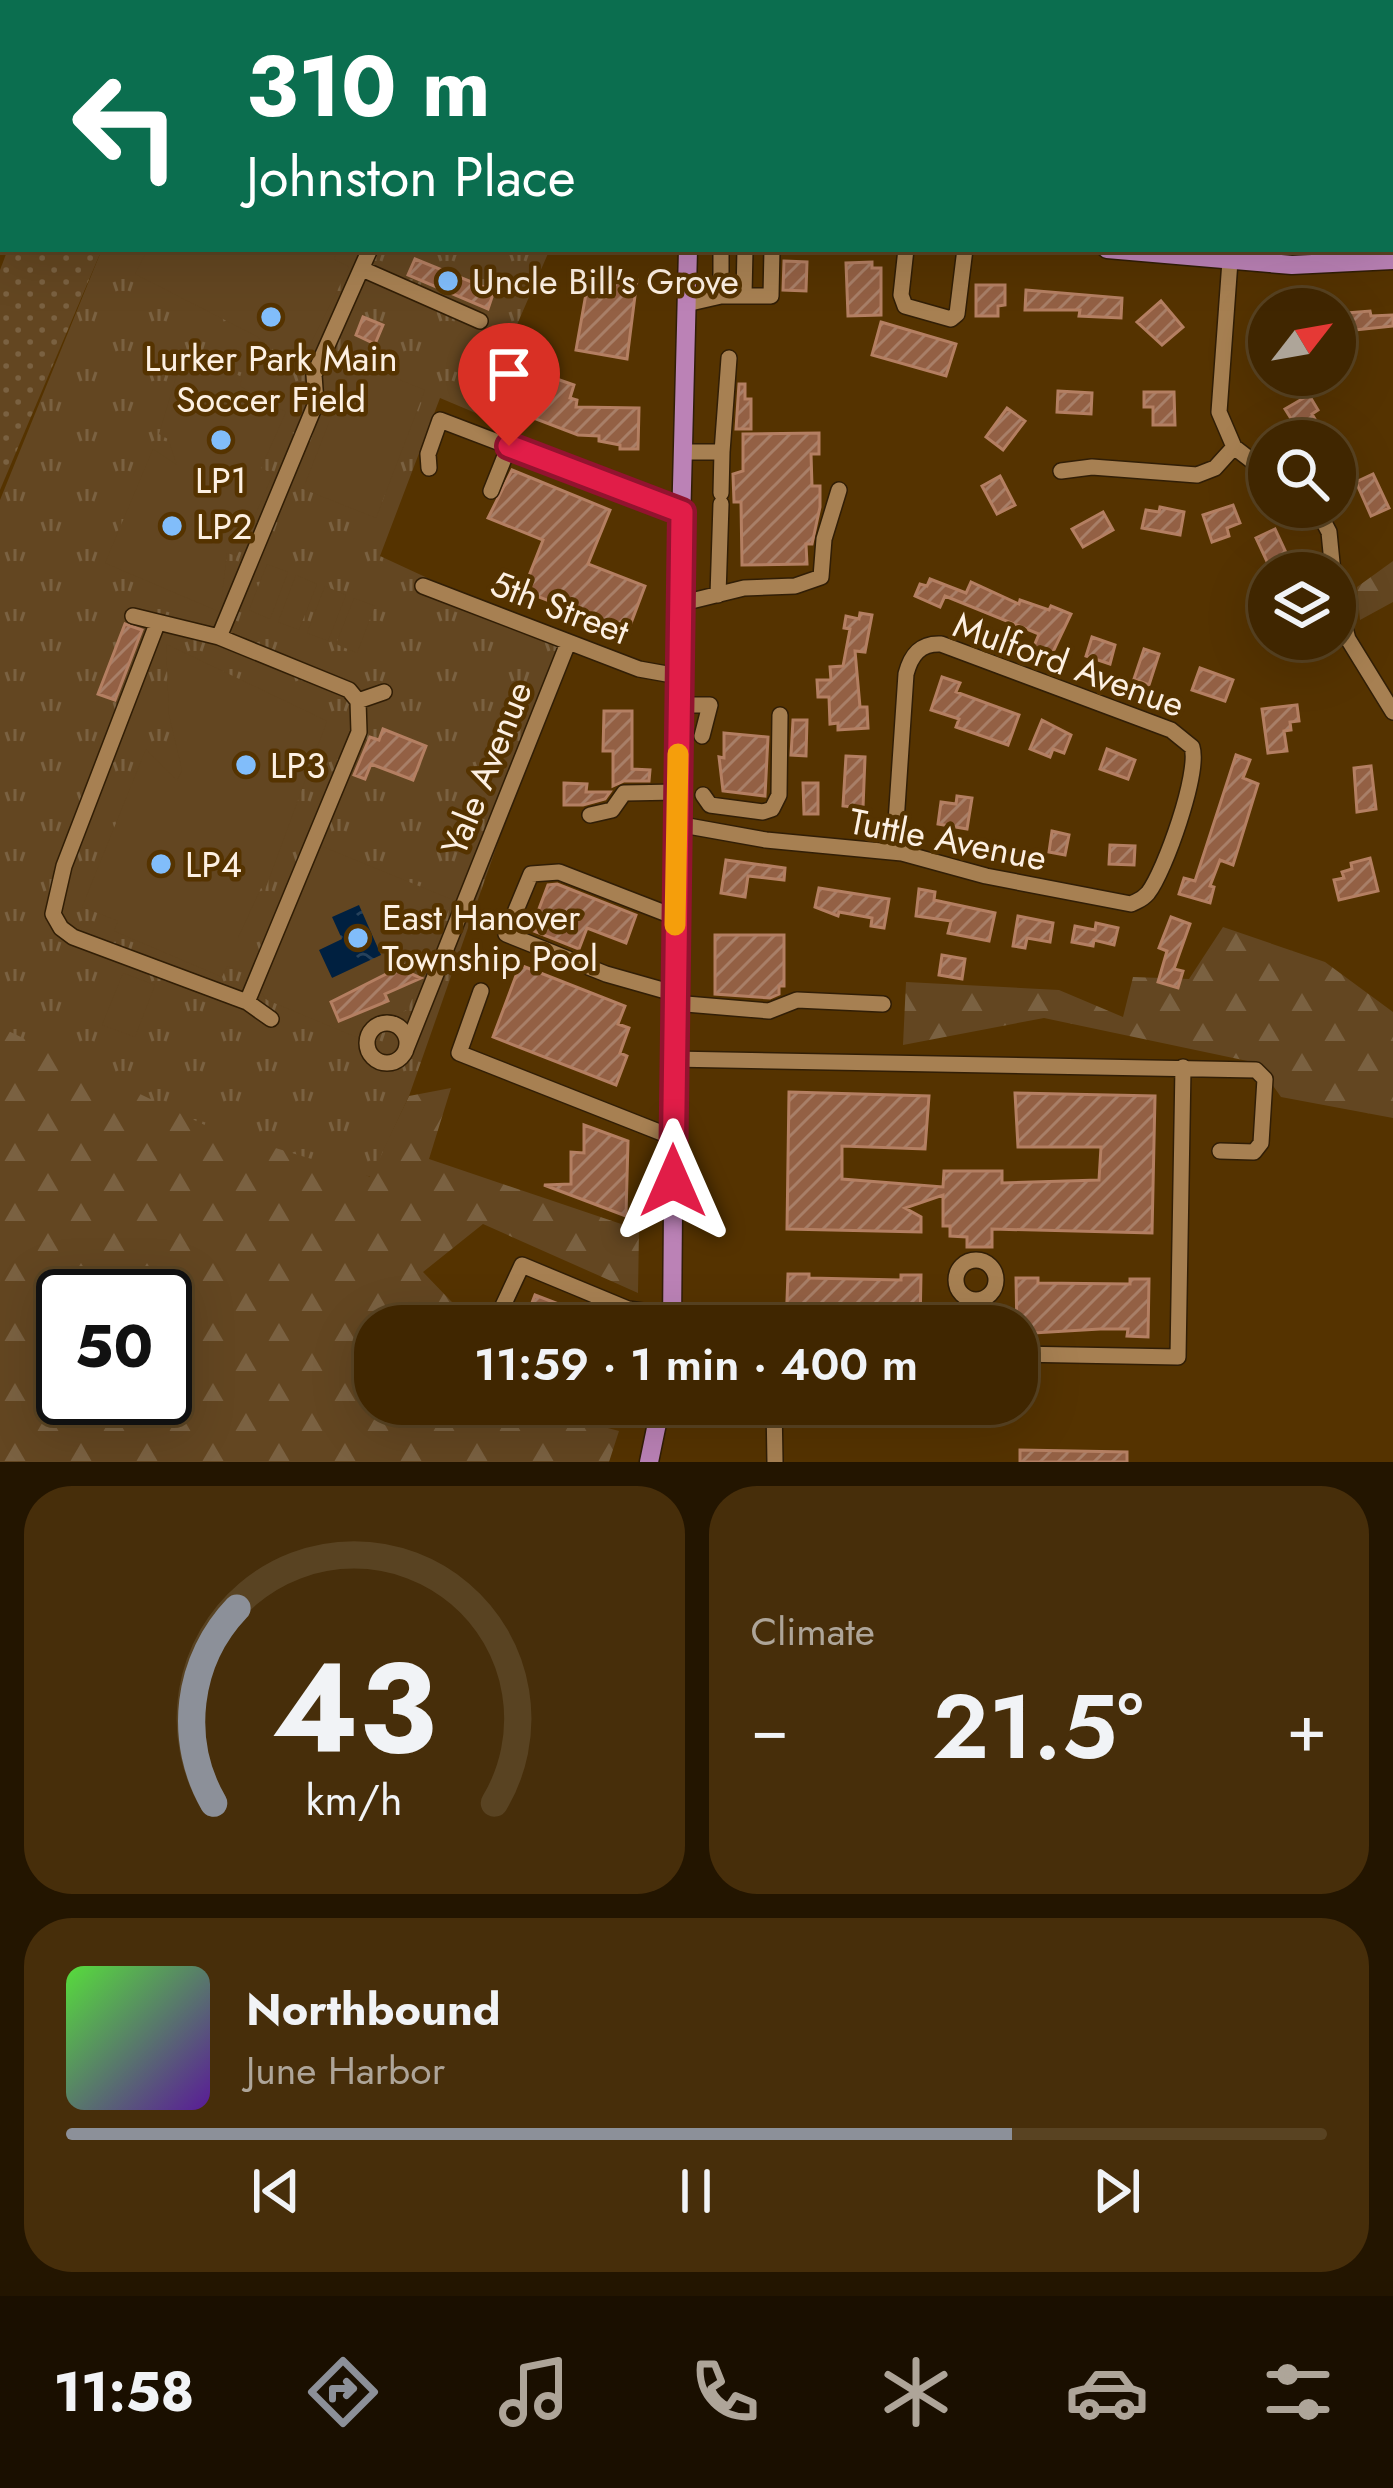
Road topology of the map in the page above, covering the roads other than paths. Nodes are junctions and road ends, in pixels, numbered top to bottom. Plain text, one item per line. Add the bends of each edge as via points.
1 (369, 252) edge
2 (688, 252) edge
3 (721, 252) edge
4 (746, 252) edge
5 (772, 252) edge
6 (906, 252) edge
7 (965, 252) edge
8 (1136, 252) edge
9 (1393, 260) edge
10 (1230, 262) junction
11 (362, 269) junction
12 (721, 296) junction
13 (744, 296) junction
14 (686, 304) junction
15 (480, 321) dead end
16 (729, 358) dead end
17 (509, 446) junction
18 (1234, 447) junction
19 (682, 452) junction
20 (722, 452) junction
21 (1248, 458) edge
22 (429, 468) dead end
23 (1060, 471) dead end
24 (839, 490) dead end
25 (491, 491) dead end
26 (682, 512) junction
27 (423, 586) dead end
28 (718, 596) junction
29 (679, 604) junction
30 (133, 616) dead end
31 (157, 624) junction
32 (219, 638) junction
33 (568, 644) junction
34 (1356, 652) edge
35 (678, 676) junction
36 (384, 692) dead end
37 (358, 701) junction
38 (679, 705) junction
39 (1393, 712) edge
40 (780, 715) dead end
41 (702, 736) dead end
42 (676, 792) junction
43 (703, 795) dead end
44 (772, 809) junction
45 (590, 815) dead end
46 (676, 824) junction
47 (750, 837) junction
48 (894, 852) junction
49 (1136, 901) joint
50 (675, 917) junction
51 (481, 991) dead end
52 (674, 998) junction
53 (247, 1002) junction
54 (883, 1004) dead end
55 (271, 1019) dead end
56 (406, 1049) dead end
57 (672, 1059) junction
58 (1183, 1067) junction
59 (672, 1137) junction
60 (1220, 1150) dead end
61 (503, 1305) edge
62 (600, 1305) edge
63 (672, 1305) edge
64 (1038, 1354) edge
65 (657, 1425) edge
66 (774, 1425) edge
67 (649, 1462) edge
68 (775, 1462) edge

1 - 11 street
2 - 14 main road
3 - 12 street
4 - 13 street
5 - 13 street via 771,296
6 - 7 street via 905,306 951,319
8 - 10 main road
9 - 10 main road
10 - 18 street via 1218,403
11 - 15 street
11 - 32 street via 314,375 316,403
12 - 13 street
12 - 14 street
14 - 19 main road
16 - 20 street
17 - 22 street via 440,420
17 - 25 street
17 - 26 street
18 - 21 street
18 - 23 street via 1197,475
19 - 20 street
19 - 26 main road
20 - 28 street
24 - 28 street via 821,577
26 - 29 main road
27 - 33 street, 5th Street
28 - 29 street
29 - 35 main road
30 - 31 street
31 - 32 street
31 - 53 street via 53,914 73,937
32 - 37 street
33 - 35 street, 5th Street
33 - 56 street, Yale Avenue
34 - 39 street
35 - 38 main road
36 - 37 street
37 - 53 street via 359,732
38 - 41 street via 710,705
38 - 42 main road
40 - 44 street
42 - 45 street via 624,794 612,810
42 - 46 main road
43 - 44 street via 710,805
44 - 47 street
46 - 47 street, Tuttle Avenue
46 - 50 main road
47 - 48 street, Tuttle Avenue
48 - 49 street, Tuttle Avenue
48 - 49 street, Mulford Avenue via 906,674 922,647 941,644 1172,730 1192,747 1194,767 1166,853
50 - 52 main road
50 - 52 street via 544,870 531,874 506,934
51 - 59 street via 459,1053
52 - 54 street via 769,1010 796,1000
52 - 57 main road
53 - 55 street
57 - 58 street
57 - 59 main road
58 - 60 street via 1256,1070 1265,1079 1262,1143 1254,1152
58 - 64 street via 1178,1357
59 - 63 main road
61 - 62 street via 522,1265
65 - 67 main road
66 - 68 street

